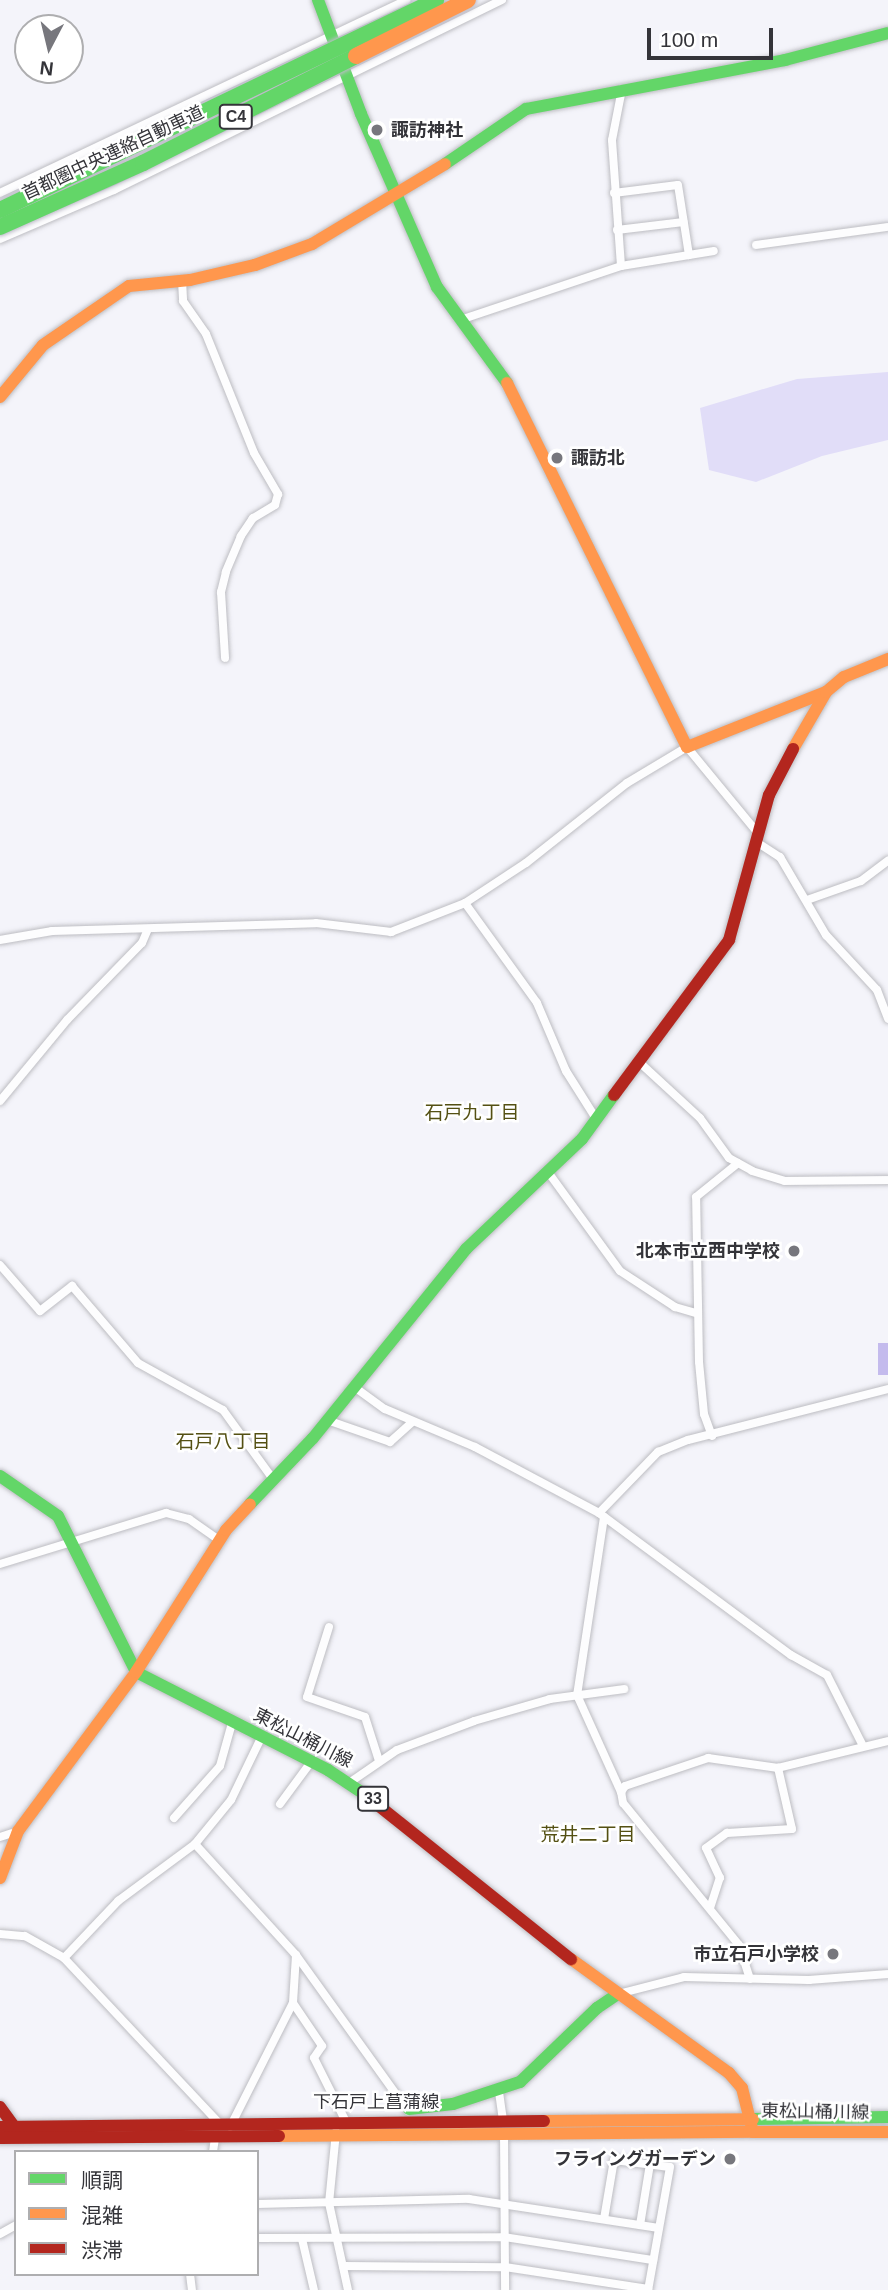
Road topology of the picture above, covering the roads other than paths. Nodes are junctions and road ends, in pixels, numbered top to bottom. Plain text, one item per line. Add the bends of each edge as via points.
1 (318, 0) edge
2 (407, 0) edge
3 (436, 0) edge
4 (468, 0) edge
5 (502, 0) edge
6 (888, 33) edge
7 (332, 38) junction
8 (347, 76) junction
9 (622, 88) junction
10 (0, 193) edge
11 (614, 193) junction
12 (398, 196) junction
13 (0, 209) edge
14 (684, 222) junction
15 (0, 226) edge
16 (888, 227) edge
17 (617, 230) junction
18 (0, 239) edge
19 (756, 245) dead end
20 (714, 251) dead end
21 (690, 255) junction
22 (621, 266) junction
23 (182, 280) junction
24 (460, 320) junction
25 (0, 397) edge
26 (225, 658) dead end
27 (888, 659) edge
28 (826, 692) junction
29 (687, 747) junction
30 (756, 837) junction
31 (888, 861) edge
32 (807, 900) junction
33 (466, 903) junction
34 (148, 929) junction
35 (0, 940) edge
36 (888, 1019) edge
37 (638, 1060) junction
38 (0, 1101) edge
39 (597, 1120) junction
40 (738, 1163) junction
41 (548, 1172) junction
42 (888, 1180) edge
43 (0, 1265) edge
44 (696, 1313) junction
45 (353, 1386) junction
46 (888, 1389) edge
47 (327, 1420) junction
48 (412, 1422) junction
49 (712, 1436) junction
50 (0, 1476) edge
51 (273, 1479) junction
52 (602, 1515) junction
53 (73, 1539) junction
54 (219, 1540) junction
55 (0, 1564) edge
56 (329, 1627) dead end
57 (136, 1672) junction
58 (624, 1689) dead end
59 (577, 1695) junction
60 (232, 1723) junction
61 (261, 1738) junction
62 (888, 1741) edge
63 (862, 1744) junction
64 (379, 1761) junction
65 (311, 1762) junction
66 (778, 1768) junction
67 (349, 1783) junction
68 (621, 1792) junction
69 (280, 1804) dead end
70 (174, 1818) dead end
71 (18, 1831) junction
72 (0, 1837) edge
73 (195, 1844) junction
74 (0, 1878) edge
75 (710, 1908) junction
76 (0, 1934) edge
77 (296, 1955) junction
78 (64, 1958) junction
79 (888, 1974) edge
80 (750, 1979) junction
81 (618, 1994) junction
82 (293, 2003) junction
83 (499, 2092) junction
84 (0, 2107) edge
85 (408, 2115) junction
86 (888, 2117) edge
87 (339, 2125) junction
88 (753, 2126) junction
89 (8, 2127) edge
90 (503, 2127) junction
91 (888, 2132) edge
92 (222, 2134) edge
93 (0, 2138) edge
94 (650, 2164) junction
95 (329, 2203) junction
96 (259, 2204) edge
97 (503, 2205) junction
98 (604, 2219) junction
99 (640, 2225) junction
100 (659, 2228) junction
101 (335, 2236) junction
102 (504, 2237) junction
103 (259, 2238) edge
104 (302, 2239) junction
105 (653, 2260) junction
106 (343, 2266) junction
107 (505, 2267) junction
108 (648, 2289) edge
109 (314, 2290) edge
110 (348, 2290) edge
111 (505, 2290) edge

1 - 7 main road
2 - 7 street
3 - 13 main road, 首都圏中央連絡自動車道 / C4, bridge via 307,66
4 - 15 main road, 首都圏中央連絡自動車道 / C4, bridge via 143,163
5 - 8 street
6 - 9 main road via 785,60
7 - 8 main road
7 - 10 street
8 - 12 main road
8 - 18 street via 114,190
9 - 11 street via 612,139
9 - 12 main road via 515,114
11 - 14 street via 678,186
11 - 17 street
12 - 23 main road via 312,244 255,265
12 - 24 main road via 437,287
14 - 17 street
14 - 21 street
16 - 19 street
17 - 22 street
20 - 21 street
21 - 22 street
22 - 24 street
23 - 25 main road via 129,286 92,307 43,345
23 - 26 street via 183,301 206,334 254,453 278,494 275,505 253,518 240,536 226,572 220,592
24 - 29 main road via 514,393
27 - 28 main road via 844,677
28 - 29 main road
28 - 30 main road via 769,795
29 - 30 street
29 - 33 street via 627,783 526,863
30 - 32 street via 780,858
30 - 37 main road via 741,909 728,943
31 - 32 street via 861,881
32 - 36 street via 826,935 877,990
33 - 34 street via 391,932 338,922
33 - 39 street via 537,1003 566,1072
34 - 35 street via 52,931
34 - 38 street via 142,943 67,1020
37 - 39 main road
37 - 40 street via 700,1118 729,1158
39 - 41 main road
40 - 42 street via 785,1181
40 - 44 street via 696,1197
41 - 44 street via 620,1271 675,1307
41 - 45 main road via 466,1249
43 - 51 street via 40,1311 72,1286 138,1363 223,1410
44 - 49 street via 704,1414
45 - 47 main road
45 - 48 street
46 - 49 street
47 - 48 street via 390,1442
47 - 51 main road
48 - 52 street via 475,1447
49 - 52 street via 659,1452
50 - 53 main road via 58,1516
51 - 54 main road
52 - 59 street
52 - 63 street via 791,1654 827,1675
53 - 54 street via 166,1513 189,1519
53 - 55 street
53 - 57 main road
54 - 57 main road
56 - 64 street via 307,1697 365,1717
57 - 60 main road, 東松山桶川線 / 33
57 - 71 main road
58 - 59 street
59 - 64 street via 474,1721
59 - 68 street
60 - 61 main road, 東松山桶川線 / 33
60 - 70 street via 220,1766
61 - 65 main road, 東松山桶川線 / 33
61 - 73 street via 231,1800
62 - 63 street
63 - 66 street
64 - 67 street
65 - 67 main road, 東松山桶川線 / 33
65 - 69 street
66 - 68 street via 708,1758 625,1786
66 - 75 street via 792,1829 727,1833 706,1848 720,1878
67 - 81 main road, 東松山桶川線 / 33 via 387,1809 530,1930
68 - 75 street via 623,1803
71 - 72 street
71 - 74 main road
73 - 77 street
73 - 78 street via 118,1902
75 - 80 street via 739,1945
76 - 78 street via 25,1936
77 - 82 street
77 - 85 street
78 - 92 street
79 - 80 street
80 - 81 street via 684,1977
81 - 83 main road via 597,2008 520,2082
81 - 88 main road, 東松山桶川線 / 33 via 729,2073 742,2088
82 - 87 street via 323,2046 314,2058
82 - 92 street
83 - 85 main road
83 - 90 street
84 - 89 main road
85 - 87 main road, 下石戸上菖蒲線
85 - 90 main road, 下石戸上菖蒲線
86 - 88 main road, 東松山桶川線
87 - 90 main road, 下石戸上菖蒲線
87 - 92 main road, 下石戸上菖蒲線
87 - 95 street
88 - 90 main road, 下石戸上菖蒲線
88 - 91 main road, 東松山桶川線
89 - 92 main road, 下石戸上菖蒲線
90 - 97 street
92 - 93 main road, 下石戸上菖蒲線
94 - 98 street via 614,2160
94 - 99 street
94 - 100 street via 670,2167
95 - 96 street
95 - 97 street via 469,2199
95 - 101 street
97 - 98 street
97 - 102 street
98 - 99 street
99 - 100 street
100 - 105 street
101 - 102 street
101 - 104 street
101 - 106 street
102 - 105 street
102 - 107 street
103 - 104 street
104 - 109 street
105 - 108 street
106 - 107 street
106 - 110 street
107 - 108 street
107 - 111 street

